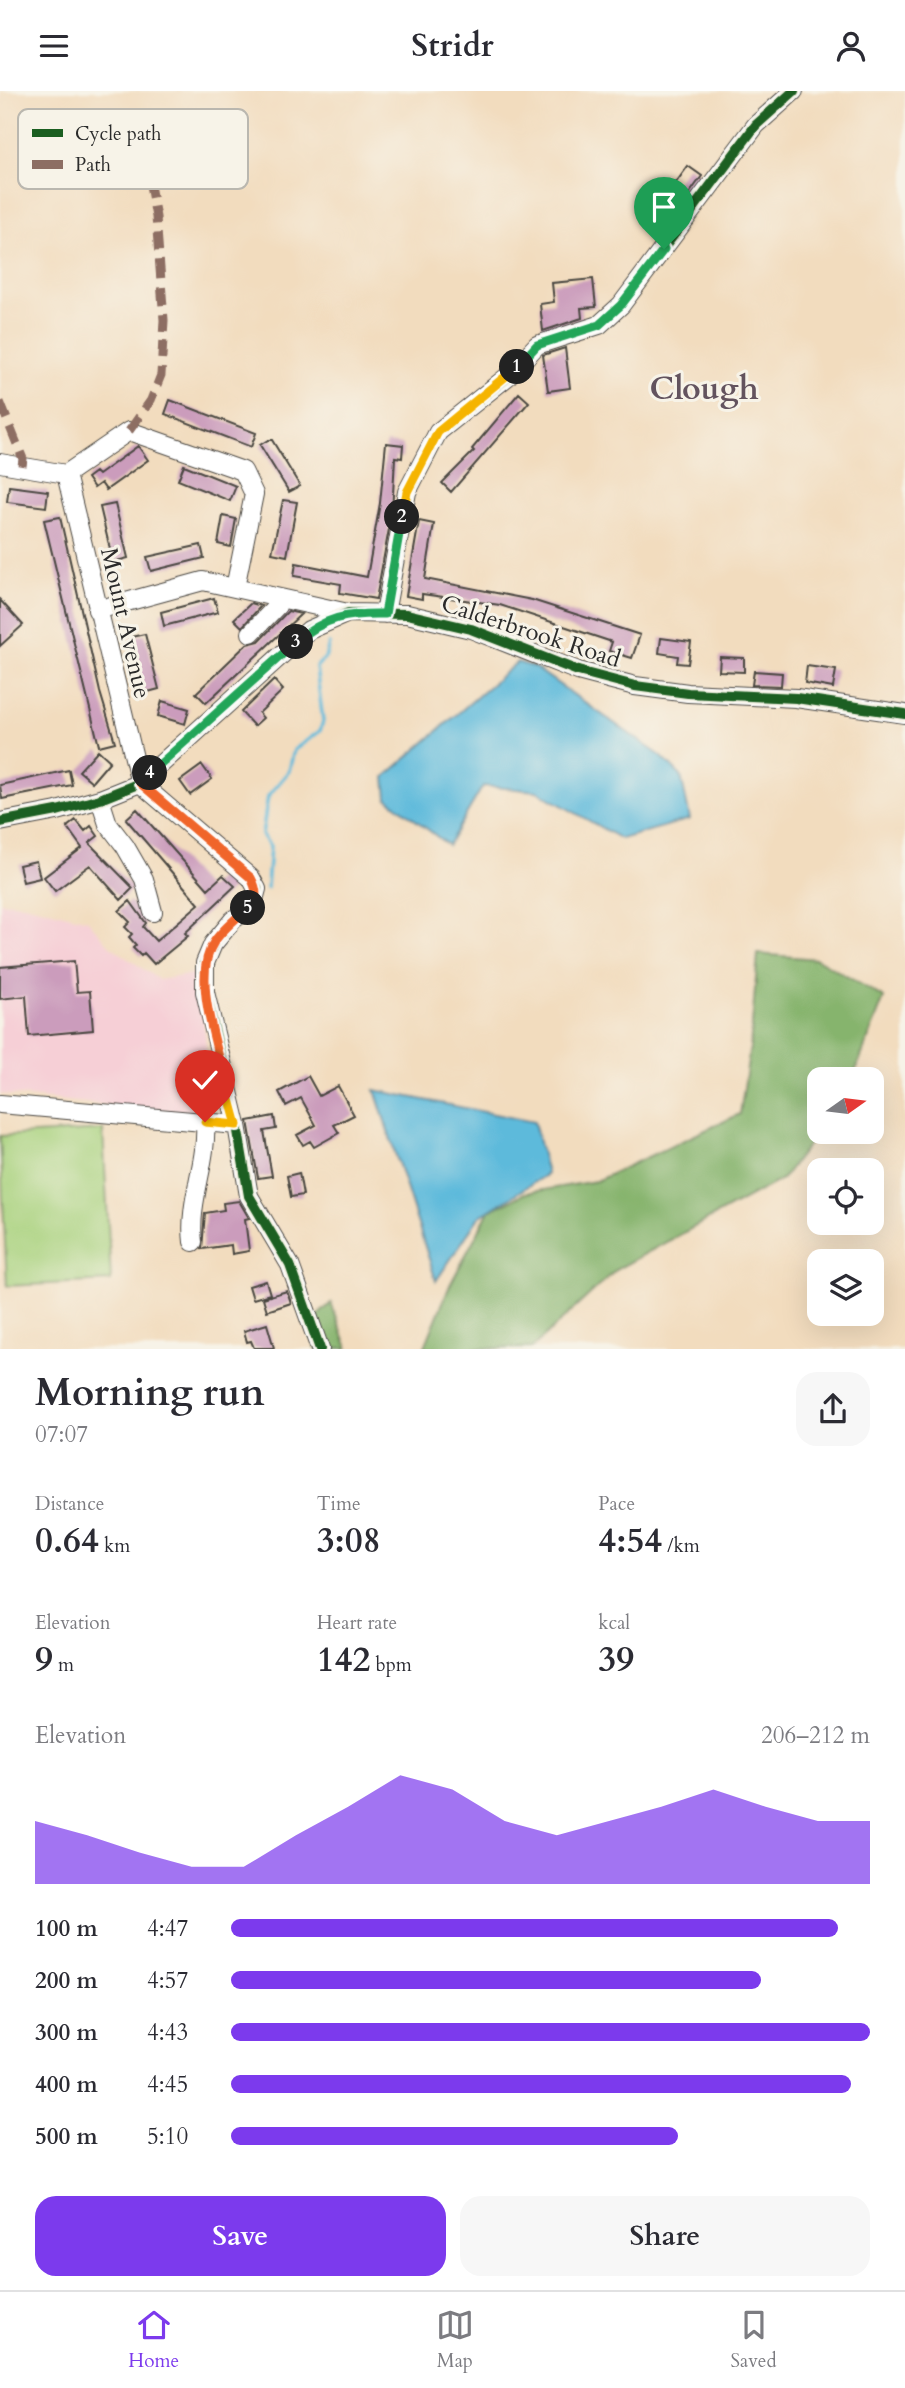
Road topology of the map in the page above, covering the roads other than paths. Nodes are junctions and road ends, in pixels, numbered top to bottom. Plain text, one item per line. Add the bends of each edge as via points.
1 (794, 91) edge
2 (0, 463) edge
3 (66, 474) junction
4 (235, 588) junction
5 (280, 598) junction
6 (97, 610) junction
7 (348, 613) junction
8 (385, 614) junction
9 (251, 633) dead end
10 (905, 714) edge
11 (140, 783) junction
12 (100, 799) junction
13 (0, 822) edge
14 (153, 912) dead end
15 (0, 1104) edge
16 (205, 1122) junction
17 (237, 1125) junction
18 (193, 1242) dead end
19 (320, 1349) edge

1 - 8 street via 756,125 621,305 599,325 537,345 507,377 438,432 407,492
2 - 3 street
3 - 4 street via 129,431 243,471 254,494
3 - 6 street, Mount Avenue
4 - 5 street
4 - 6 street via 203,581
5 - 7 street
5 - 9 street
6 - 11 street, Mount Avenue
7 - 8 street, Calderbrook Road
7 - 11 street, Calderbrook Road via 310,630
8 - 10 street, Calderbrook Road via 407,614 471,629 578,671 635,686 796,698
11 - 12 street, Calderbrook Road
11 - 17 street via 251,878 257,890 253,904 213,944 205,963 205,992
12 - 13 street, Calderbrook Road
12 - 14 street via 108,824 144,879
15 - 16 street
16 - 17 street
16 - 18 street via 205,1151 192,1207
17 - 19 street via 249,1196 290,1265

